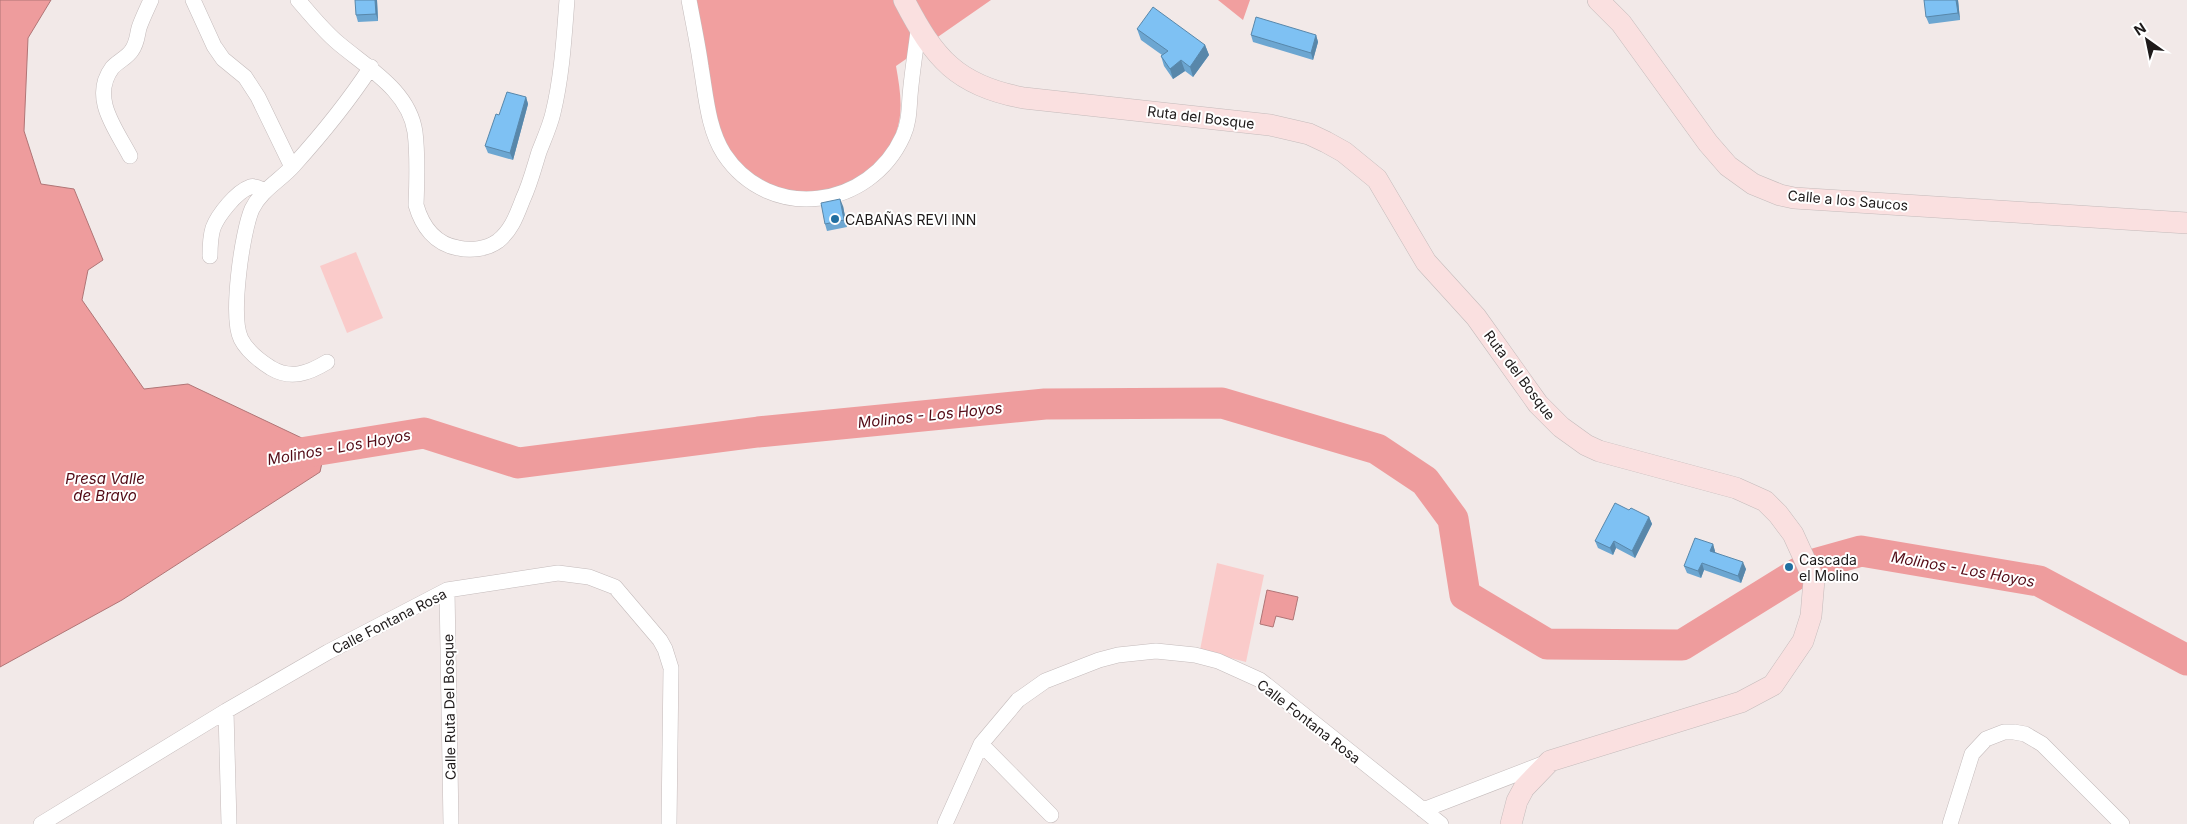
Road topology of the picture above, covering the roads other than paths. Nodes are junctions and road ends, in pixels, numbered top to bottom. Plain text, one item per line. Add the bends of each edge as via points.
1 (151, 0) edge
2 (193, 0) edge
3 (298, 0) edge
4 (568, 0) edge
5 (689, 0) edge
6 (904, 0) edge
7 (1598, 0) edge
8 (919, 24) junction
9 (371, 67) junction
10 (130, 156) dead end
11 (292, 168) junction
12 (265, 191) junction
13 (2187, 223) edge
14 (210, 256) dead end
15 (327, 362) dead end
16 (447, 590) junction
17 (226, 711) junction
18 (981, 744) junction
19 (1550, 762) junction
20 (1423, 810) junction
21 (1051, 815) dead end
22 (41, 824) edge
23 (229, 824) edge
24 (451, 824) edge
25 (669, 824) edge
26 (945, 824) edge
27 (1440, 824) edge
28 (1511, 824) edge
29 (1950, 824) edge
30 (2122, 824) edge

1 - 10 street via 136,43 108,76 103,95 103,105
2 - 11 street via 214,46 223,59 245,77 258,97
3 - 9 street via 337,41
4 - 9 street via 553,114 531,182 513,223 497,241 487,246 476,249 452,247 432,236 424,227 416,205 415,131 403,104
5 - 8 street via 708,111 717,140 734,166 757,185 800,199 832,196 862,184 887,162 896,149 908,119
6 - 8 street, Ruta del Bosque
7 - 13 street, Calle a los Saucos via 1620,23 1717,155 1740,176 1766,190 1794,198
8 - 19 street, Ruta del Bosque via 940,58 971,82 988,89 1024,98 1270,125 1309,134 1344,152 1377,179 1426,262 1476,317 1538,404 1561,427 1586,444 1613,456 1736,488 1765,502 1778,514 1793,534 1814,580 1811,616 1803,641 1772,685 1741,702
9 - 11 street via 346,104
11 - 12 street
12 - 14 street via 250,187 227,208 214,226
12 - 15 street via 252,209 240,262 236,320 241,339 257,358 274,370 292,375 310,372
16 - 17 street, Calle Fontana Rosa via 328,652
16 - 24 street, Calle Ruta Del Bosque
16 - 25 street, Calle Fontana Rosa via 558,573 589,577 615,587 660,640 671,668
17 - 22 street, Calle Fontana Rosa
17 - 23 street
18 - 20 street, Calle Fontana Rosa via 1018,700 1045,681 1118,655 1176,652 1218,661 1260,680
18 - 21 street
18 - 26 street, Calle Fontana Rosa
19 - 20 street
19 - 28 street, Ruta del Bosque via 1524,788 1517,800
20 - 27 street, Calle Fontana Rosa
29 - 30 street via 1972,754 1986,739 2004,732 2025,734 2042,744

